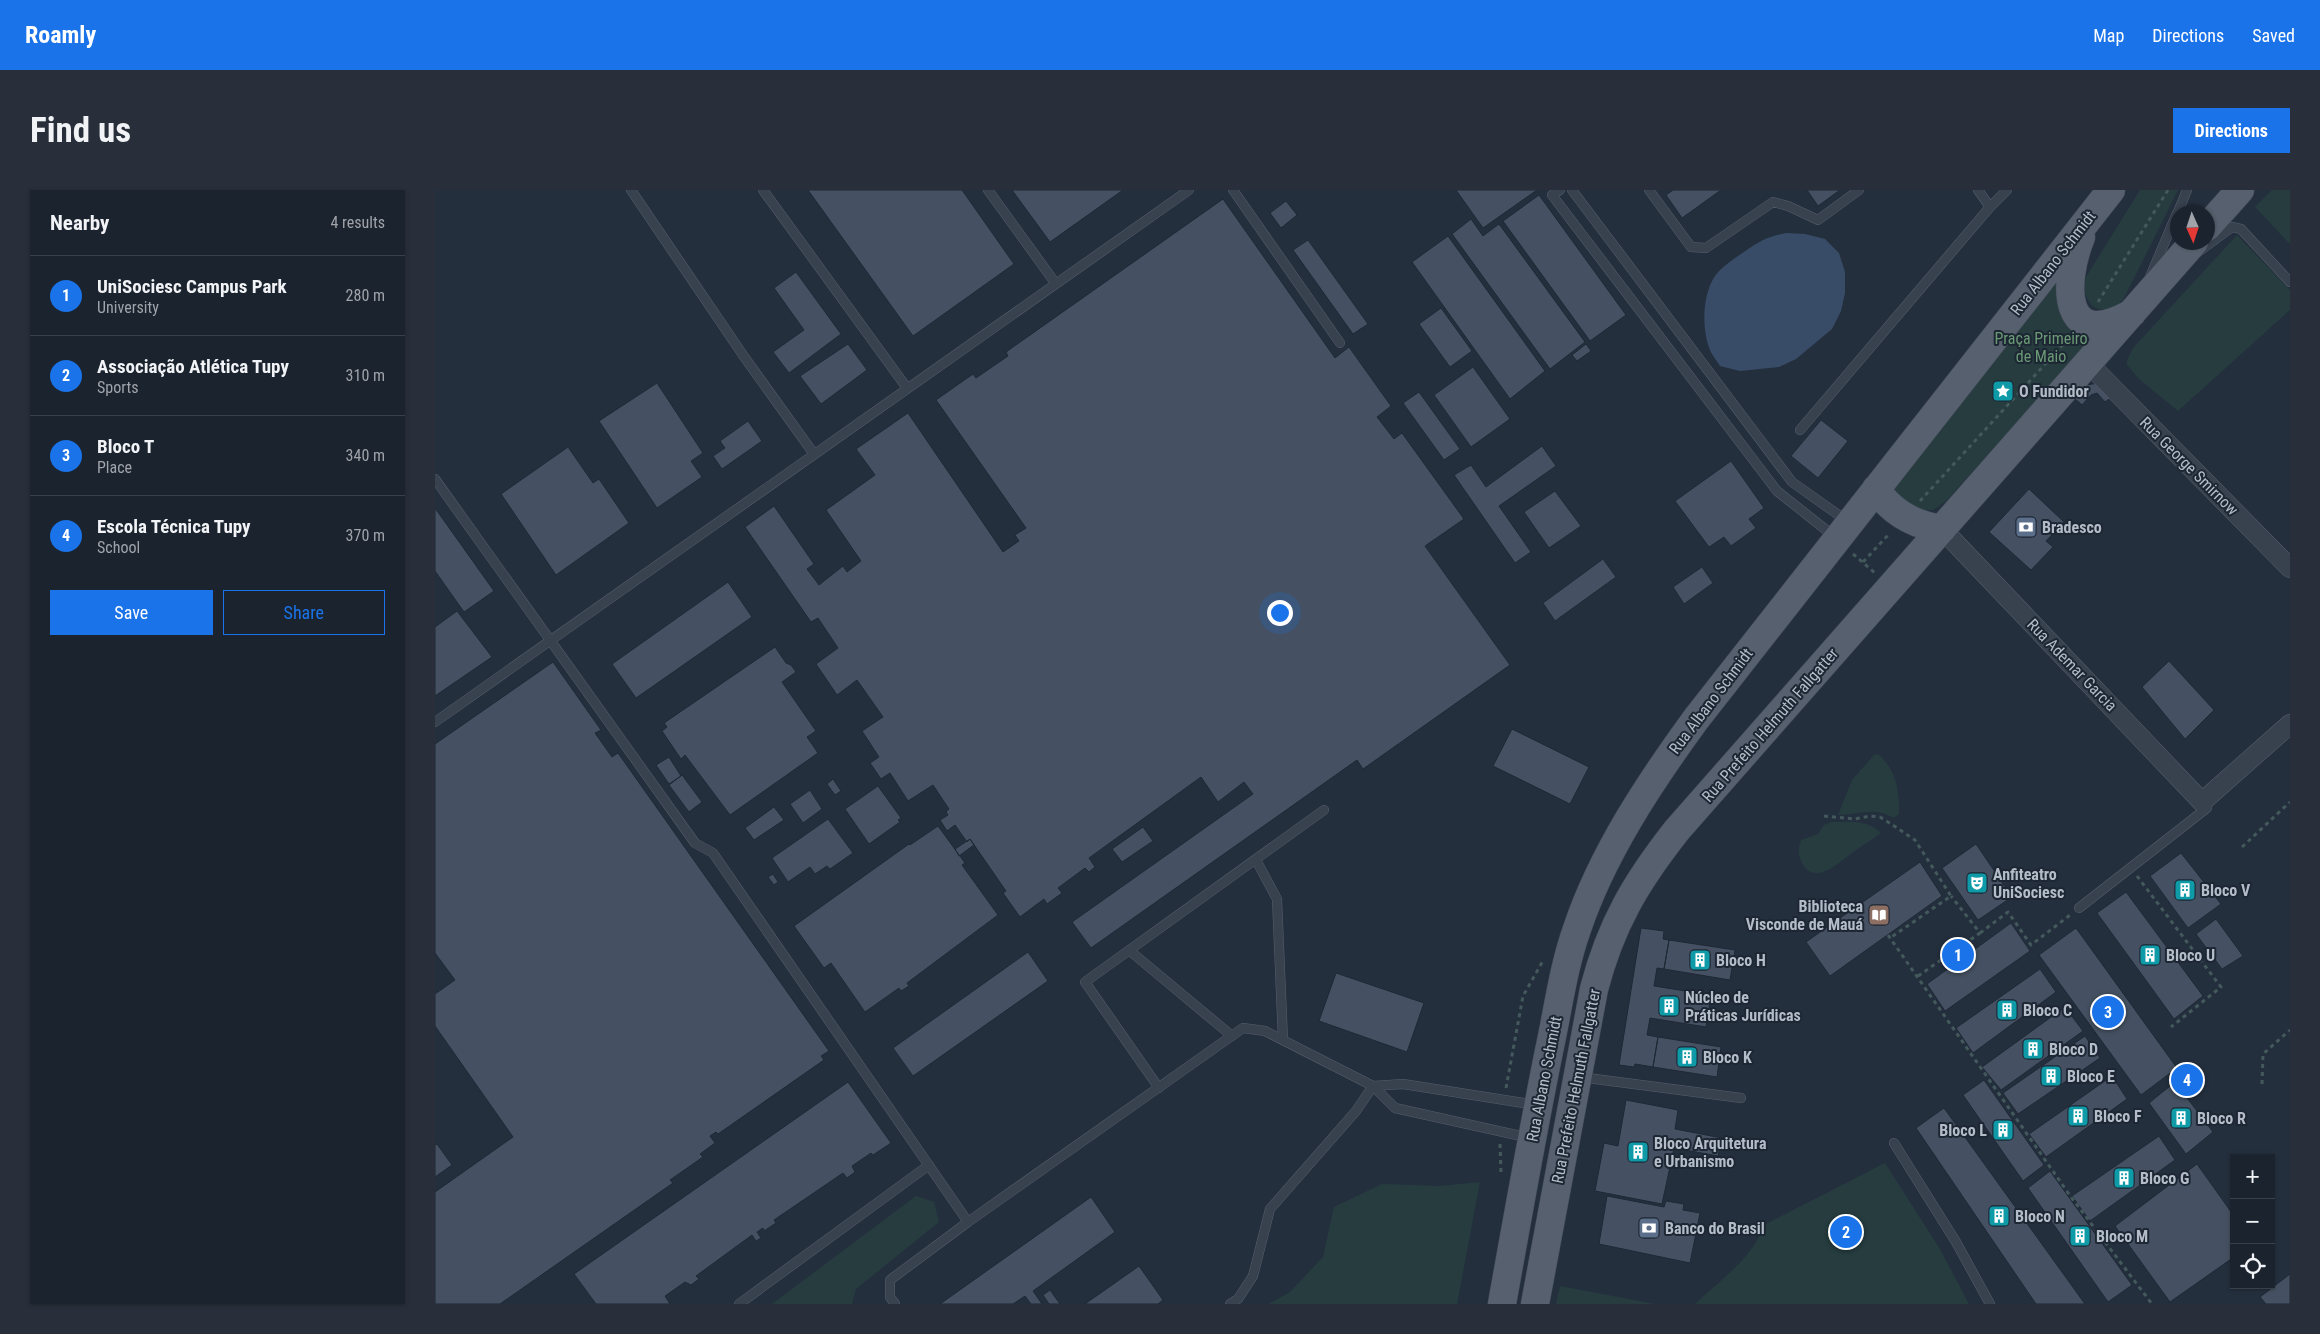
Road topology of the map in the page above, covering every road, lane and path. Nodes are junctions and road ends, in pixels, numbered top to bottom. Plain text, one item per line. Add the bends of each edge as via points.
1 (631, 190) edge
2 (763, 190) edge
3 (988, 190) edge
4 (1189, 190) edge
5 (1233, 190) edge
6 (1560, 190) edge
7 (1572, 190) edge
8 (1649, 190) edge
9 (1859, 190) edge
10 (1978, 190) edge
11 (2007, 190) edge
12 (2111, 190) edge
13 (2117, 190) edge
14 (2168, 190) edge
15 (2187, 190) edge
16 (2240, 190) edge
17 (2181, 205) edge
18 (1990, 208) junction
19 (2094, 212) junction
20 (2215, 218) edge
21 (2170, 230) edge
22 (2187, 250) edge
23 (2170, 270) junction
24 (2290, 282) edge
25 (1056, 284) junction
26 (2132, 313) junction
27 (2083, 321) junction
28 (1340, 343) dead end
29 (2088, 364) junction
30 (907, 388) junction
31 (1800, 430) dead end
32 (814, 454) junction
33 (435, 479) edge
34 (1875, 489) junction
35 (1905, 517) junction
36 (1942, 529) junction
37 (1843, 531) junction
38 (1863, 562) junction
39 (2290, 568) edge
40 (1890, 588) junction
41 (549, 640) junction
42 (435, 722) edge
43 (2290, 724) edge
44 (2290, 802) edge
45 (2205, 805) junction
46 (1325, 810) dead end
47 (1824, 816) dead end
48 (2242, 847) dead end
49 (1256, 860) junction
50 (2131, 868) junction
51 (1951, 896) junction
52 (2079, 908) joint
53 (1979, 933) junction
54 (1129, 951) junction
55 (1917, 976) junction
56 (2171, 1027) dead end
57 (2290, 1030) edge
58 (1232, 1036) junction
59 (1283, 1040) junction
60 (1577, 1077) junction
61 (2262, 1084) dead end
62 (1373, 1086) junction
63 (1159, 1088) junction
64 (1741, 1098) dead end
65 (1538, 1106) junction
66 (1533, 1139) junction
67 (1894, 1143) dead end
68 (929, 1165) junction
69 (968, 1222) junction
70 (739, 1304) edge
71 (895, 1304) edge
72 (1230, 1304) edge
73 (1502, 1304) edge
74 (1535, 1304) edge
75 (1990, 1304) edge
76 (2152, 1304) edge

1 - 32 lane
2 - 30 lane
3 - 25 lane
4 - 25 lane
5 - 28 lane
6 - 37 lane via 1552,195 1777,491
7 - 37 lane via 1792,482
8 - 9 lane via 1691,247 1706,248 1773,202 1818,220
10 - 18 lane
11 - 18 lane
12 - 19 main road, Rua Albano Schmidt
13 - 19 lane
14 - 27 path via 2097,306
15 - 17 lane
16 - 20 main road
18 - 31 lane
19 - 27 main road via 2073,256 2069,282 2071,305
19 - 34 main road, Rua Albano Schmidt
21 - 26 lane
22 - 23 main road, Rua Prefeito Helmuth Fallgatter
23 - 24 lane via 2232,227 2241,229
23 - 26 main road, Rua Prefeito Helmuth Fallgatter
25 - 30 lane
26 - 27 main road via 2118,321 2100,325
26 - 29 main road, Rua Prefeito Helmuth Fallgatter
27 - 35 path via 2060,351
29 - 36 main road, Rua Prefeito Helmuth Fallgatter
29 - 39 street, Rua George Smirnow
30 - 32 lane
32 - 41 lane
33 - 41 lane
34 - 35 main road via 1885,502
34 - 37 main road, Rua Albano Schmidt
35 - 36 main road
35 - 38 path
36 - 40 main road, Rua Prefeito Helmuth Fallgatter
36 - 45 street, Rua Ademar Garcia
37 - 38 path
37 - 65 main road, Rua Albano Schmidt via 1676,746 1621,833 1584,911 1569,954
38 - 40 path
40 - 60 main road, Rua Prefeito Helmuth Fallgatter via 1677,830 1638,882 1599,968
41 - 42 lane
41 - 68 lane via 695,843 713,853
43 - 45 street
44 - 48 path
45 - 50 lane
46 - 49 lane
47 - 51 path via 1855,819 1871,816 1888,822 1915,840
49 - 54 lane
49 - 59 lane via 1277,899
50 - 52 lane
50 - 56 path via 2221,986
51 - 53 path
51 - 55 path via 1889,937
52 - 53 path via 2031,945 2008,912
53 - 55 path
54 - 58 lane
54 - 63 lane via 1085,982
55 - 76 path via 2071,1197
57 - 61 path via 2263,1054
58 - 59 lane via 1243,1028 1265,1031
58 - 63 lane
59 - 62 lane
60 - 64 lane
60 - 74 main road, Rua Prefeito Helmuth Fallgatter
62 - 65 lane via 1403,1084
62 - 66 lane via 1395,1108
62 - 72 lane via 1356,1111 1270,1209 1253,1276
63 - 69 lane
65 - 66 main road, Rua Albano Schmidt
66 - 73 main road, Rua Albano Schmidt
67 - 75 lane via 1956,1242
68 - 69 lane
68 - 70 lane
69 - 71 lane via 890,1280 890,1296

